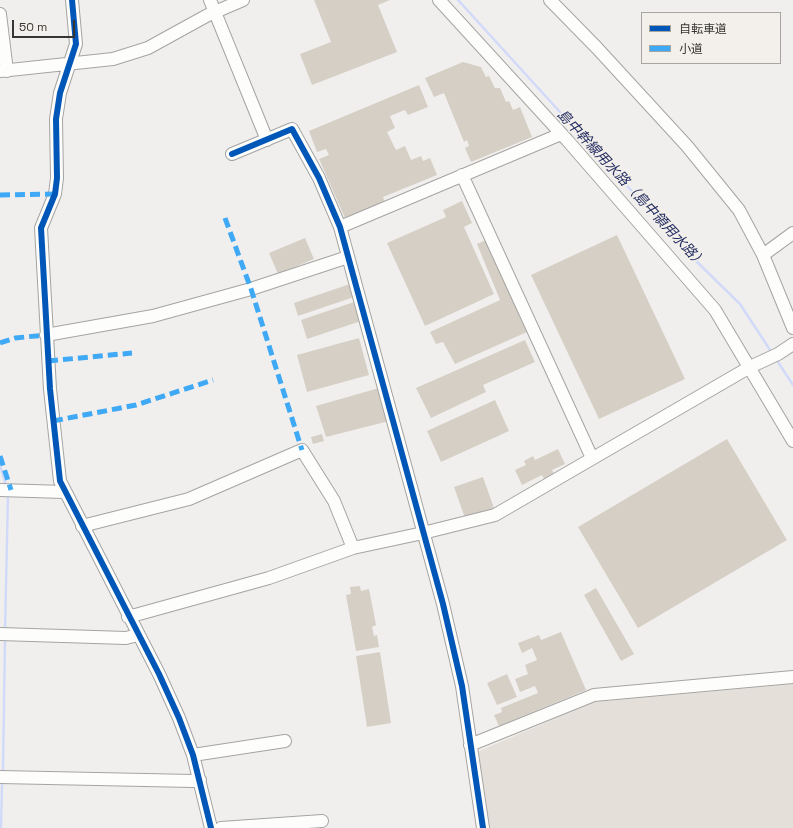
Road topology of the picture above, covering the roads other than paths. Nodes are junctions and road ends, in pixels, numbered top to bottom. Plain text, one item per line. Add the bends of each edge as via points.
1 (72, 0) edge
2 (210, 0) edge
3 (243, 0) edge
4 (439, 0) edge
5 (550, 0) edge
6 (214, 12) junction
7 (0, 14) edge
8 (71, 64) junction
9 (3, 71) edge
10 (561, 134) junction
11 (267, 140) junction
12 (232, 154) dead end
13 (462, 175) junction
14 (340, 227) junction
15 (793, 233) edge
16 (763, 256) junction
17 (348, 257) junction
18 (793, 328) edge
19 (46, 335) junction
20 (793, 344) edge
21 (750, 367) junction
22 (793, 441) edge
23 (592, 458) junction
24 (0, 490) edge
25 (64, 492) junction
26 (82, 526) junction
27 (423, 533) junction
28 (353, 548) junction
29 (128, 617) junction
30 (0, 634) edge
31 (138, 635) junction
32 (793, 677) edge
33 (285, 741) dead end
34 (470, 745) junction
35 (193, 755) junction
36 (0, 776) edge
37 (200, 780) junction
38 (322, 821) dead end
39 (211, 828) edge
40 (221, 828) edge
41 (483, 828) edge

1 - 8 street via 76,44
2 - 6 street
3 - 6 street
4 - 10 street
5 - 16 street via 687,146 739,210
6 - 8 street via 148,48 113,60
6 - 11 street
7 - 9 street
8 - 9 street
8 - 19 street via 60,93 56,119 58,178 55,194 41,228
10 - 13 street
10 - 21 street via 715,310
11 - 12 street
11 - 14 street via 292,129 319,178
13 - 14 street
13 - 23 street
14 - 17 street
15 - 16 street
16 - 18 street
17 - 19 street via 251,289 153,316
17 - 27 street
19 - 25 street via 57,462
20 - 21 street
21 - 22 street
21 - 23 street
23 - 27 street via 495,515
24 - 25 street
25 - 26 street
26 - 28 street via 189,499 302,450 334,501
26 - 29 street
27 - 28 street
27 - 34 street via 462,686
28 - 29 street via 269,578
29 - 31 street
30 - 31 street via 126,638
31 - 35 street via 159,674
32 - 34 street via 594,695
33 - 35 street
34 - 41 street
35 - 37 street
36 - 37 street
37 - 39 street
38 - 40 street

